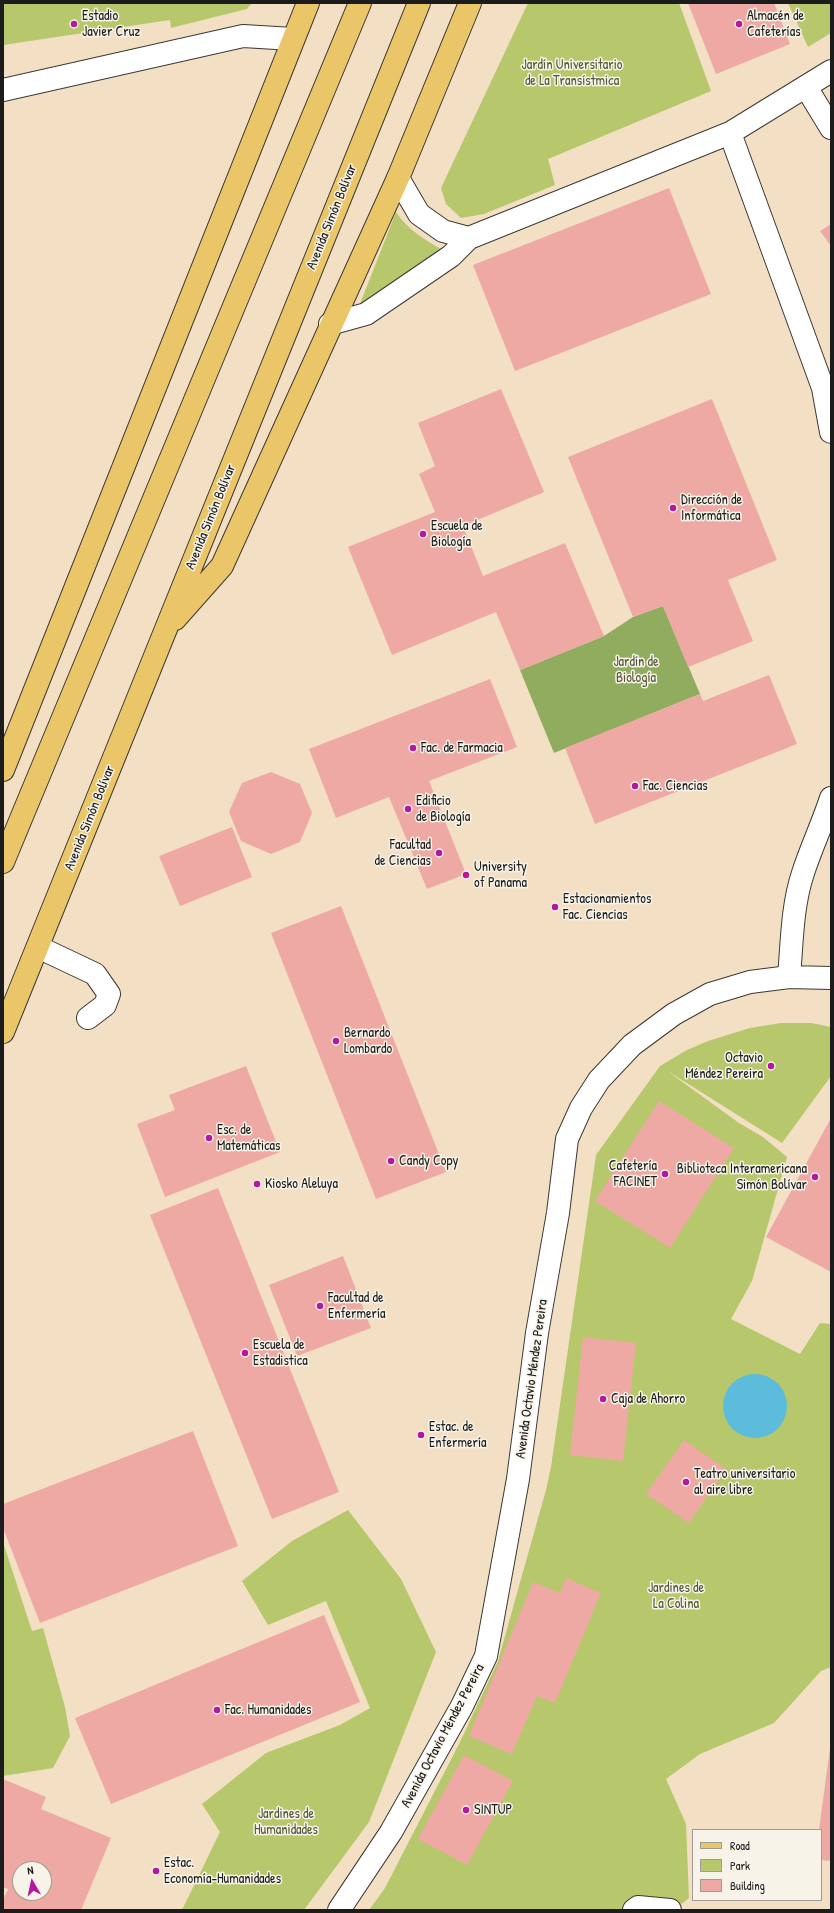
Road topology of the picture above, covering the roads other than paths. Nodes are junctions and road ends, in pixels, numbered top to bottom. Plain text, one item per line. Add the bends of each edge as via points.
1 (308, 3) edge
2 (360, 3) edge
3 (419, 3) edge
4 (470, 3) edge
5 (293, 39) junction
6 (831, 71) edge
7 (806, 87) junction
8 (3, 90) edge
9 (830, 125) edge
10 (730, 133) junction
11 (398, 178) junction
12 (469, 238) junction
13 (330, 324) junction
14 (827, 386) edge
15 (831, 432) edge
16 (164, 632) junction
17 (3, 770) edge
18 (831, 798) edge
19 (3, 862) edge
20 (38, 947) junction
21 (789, 977) junction
22 (831, 978) edge
23 (88, 1018) dead end
24 (3, 1032) edge
25 (339, 1910) edge
26 (634, 1910) edge
27 (670, 1910) edge

1 - 5 main road
2 - 19 main road
3 - 16 main road, Avenida Simón Bolívar
4 - 11 main road
5 - 8 street via 243,36
5 - 17 main road
6 - 7 street
7 - 9 street
7 - 10 street
10 - 12 street
10 - 14 street
11 - 12 street via 419,214 443,231
11 - 13 main road
12 - 13 street via 451,256 366,314
13 - 16 main road via 262,482 222,566
14 - 15 street
16 - 20 main road, Avenida Simón Bolívar
18 - 21 street via 798,892
20 - 23 street via 95,974 109,994 105,1004
20 - 24 main road, Avenida Simón Bolívar
21 - 22 street, Avenida Octavio Méndez Pereira
21 - 25 street, Avenida Octavio Méndez Pereira via 750,982 710,994 674,1014 632,1045 600,1080 578,1114 567,1139 558,1213 537,1333 518,1479 486,1656 462,1706 391,1832
26 - 27 street via 638,1907

